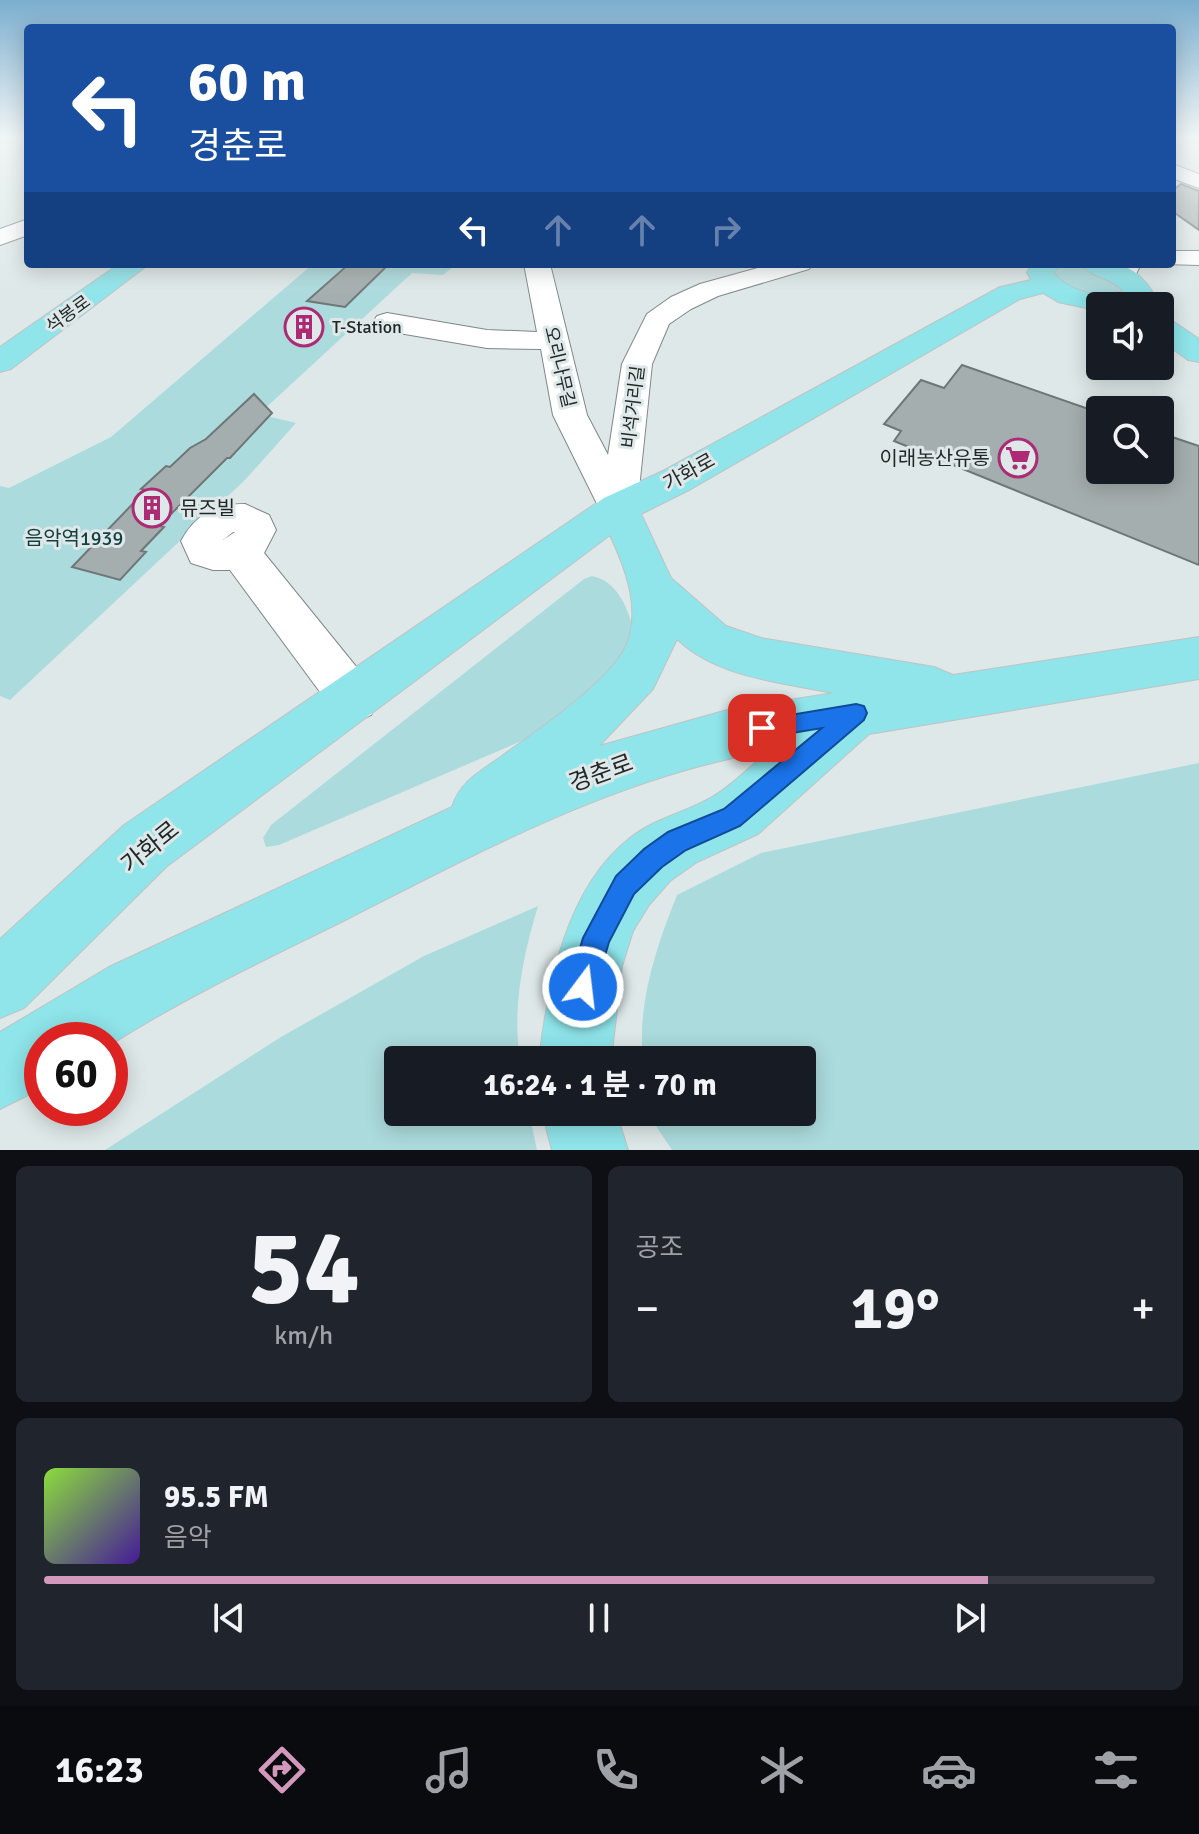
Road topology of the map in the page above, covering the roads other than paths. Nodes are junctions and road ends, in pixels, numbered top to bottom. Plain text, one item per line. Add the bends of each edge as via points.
1 (24, 228) edge
2 (0, 238) edge
3 (130, 268) edge
4 (538, 268) edge
5 (777, 268) edge
6 (1047, 274) edge
7 (1115, 277) edge
8 (387, 322) dead end
9 (1174, 336) edge
10 (553, 341) junction
11 (1199, 353) edge
12 (0, 362) edge
13 (618, 508) junction
14 (239, 551) dead end
15 (652, 587) junction
16 (1199, 658) edge
17 (961, 694) junction
18 (354, 700) junction
19 (856, 713) junction
20 (429, 846) junction
21 (0, 984) edge
22 (83, 1022) edge
23 (576, 1046) edge
24 (24, 1058) edge
25 (0, 1073) edge
26 (583, 1126) edge
27 (590, 1150) edge

1 - 2 street
3 - 12 main road, 석봉로
4 - 10 street, 오리나무길
5 - 13 street, 비석거리길 via 697,282 660,317 638,360
6 - 7 main road via 1081,299
6 - 13 main road, 가화로
8 - 10 street via 487,339
9 - 11 main road
10 - 13 street, 오리나무길 via 570,415
13 - 15 main road
13 - 18 main road, 가화로
14 - 18 street
15 - 17 main road via 709,640 738,652
15 - 20 main road via 654,631 635,674 590,720
16 - 17 main road, 경춘로
17 - 19 main road, 경춘로
18 - 21 main road, 가화로 via 145,846
19 - 20 main road, 경춘로 via 731,733 592,774
19 - 23 main road via 732,817 677,841 625,885 586,969
20 - 22 main road, 경춘로 via 133,991
24 - 25 main road
26 - 27 main road

